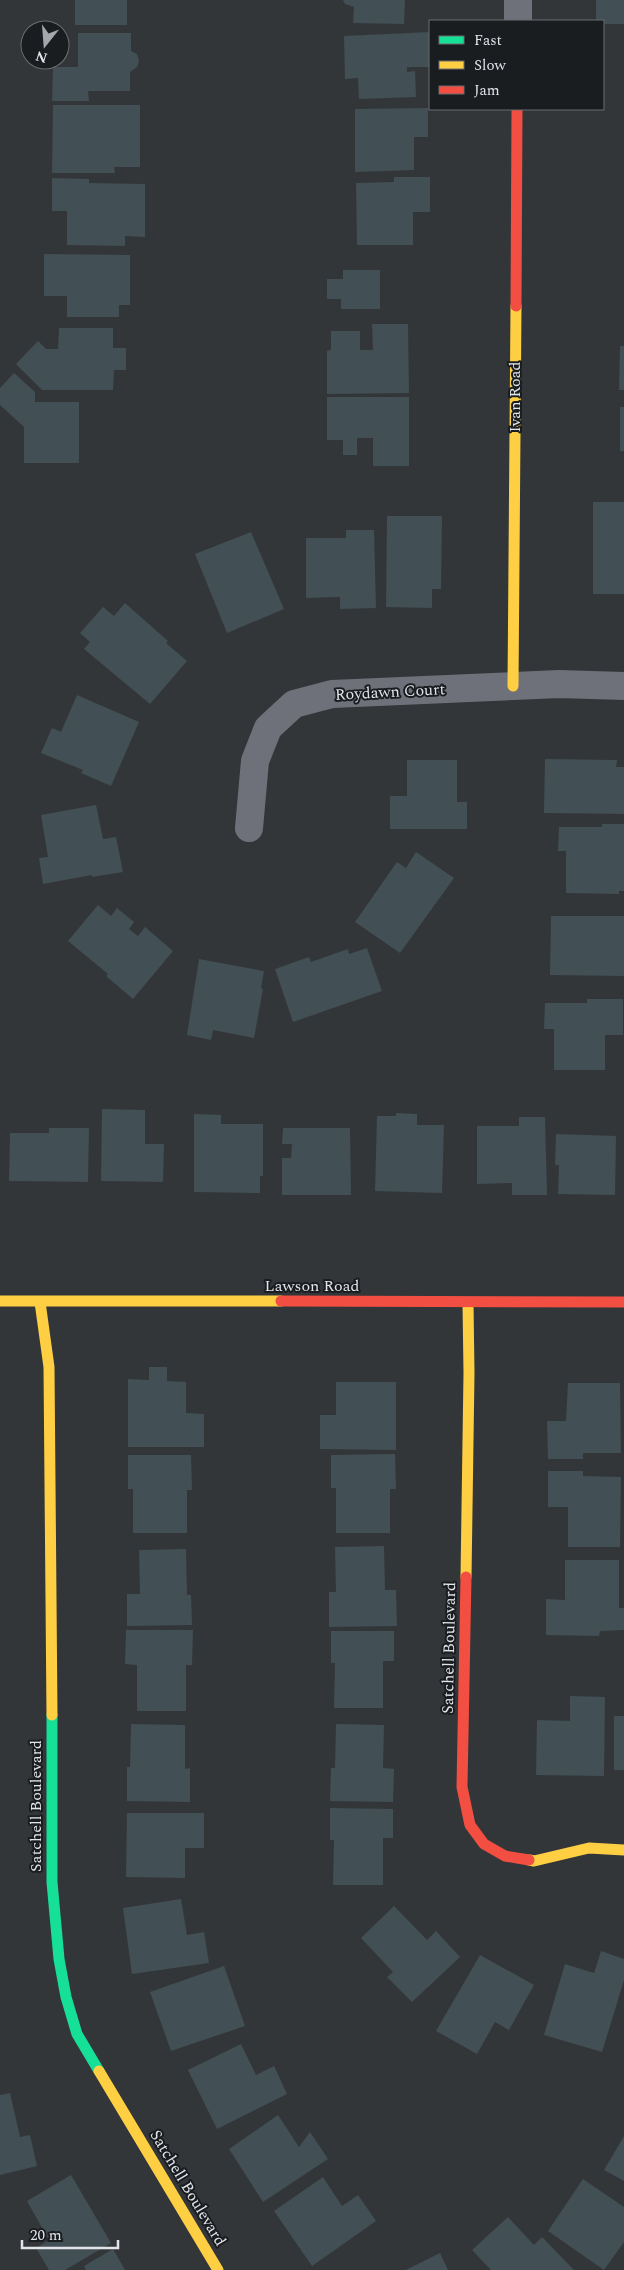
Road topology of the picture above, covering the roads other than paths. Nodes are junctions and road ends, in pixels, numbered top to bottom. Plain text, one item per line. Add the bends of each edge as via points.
1 (518, 0) edge
2 (518, 20) edge
3 (517, 110) edge
4 (513, 686) junction
5 (624, 686) edge
6 (248, 828) dead end
7 (0, 1301) edge
8 (40, 1302) junction
9 (624, 1302) edge
10 (468, 1303) junction
11 (624, 1850) edge
12 (218, 2270) edge

1 - 2 street
3 - 4 street, Ivan Road
4 - 5 street, Roydawn Court
4 - 6 street, Roydawn Court via 332,694 294,704 268,728 255,761
7 - 8 street, Lawson Road
8 - 10 street, Lawson Road
8 - 12 street, Satchell Boulevard via 49,1367 51,1868 60,1963 77,2034
9 - 10 street, Lawson Road
10 - 11 street, Satchell Boulevard via 470,1365 462,1787 470,1824 484,1844 505,1856 534,1861 589,1848

